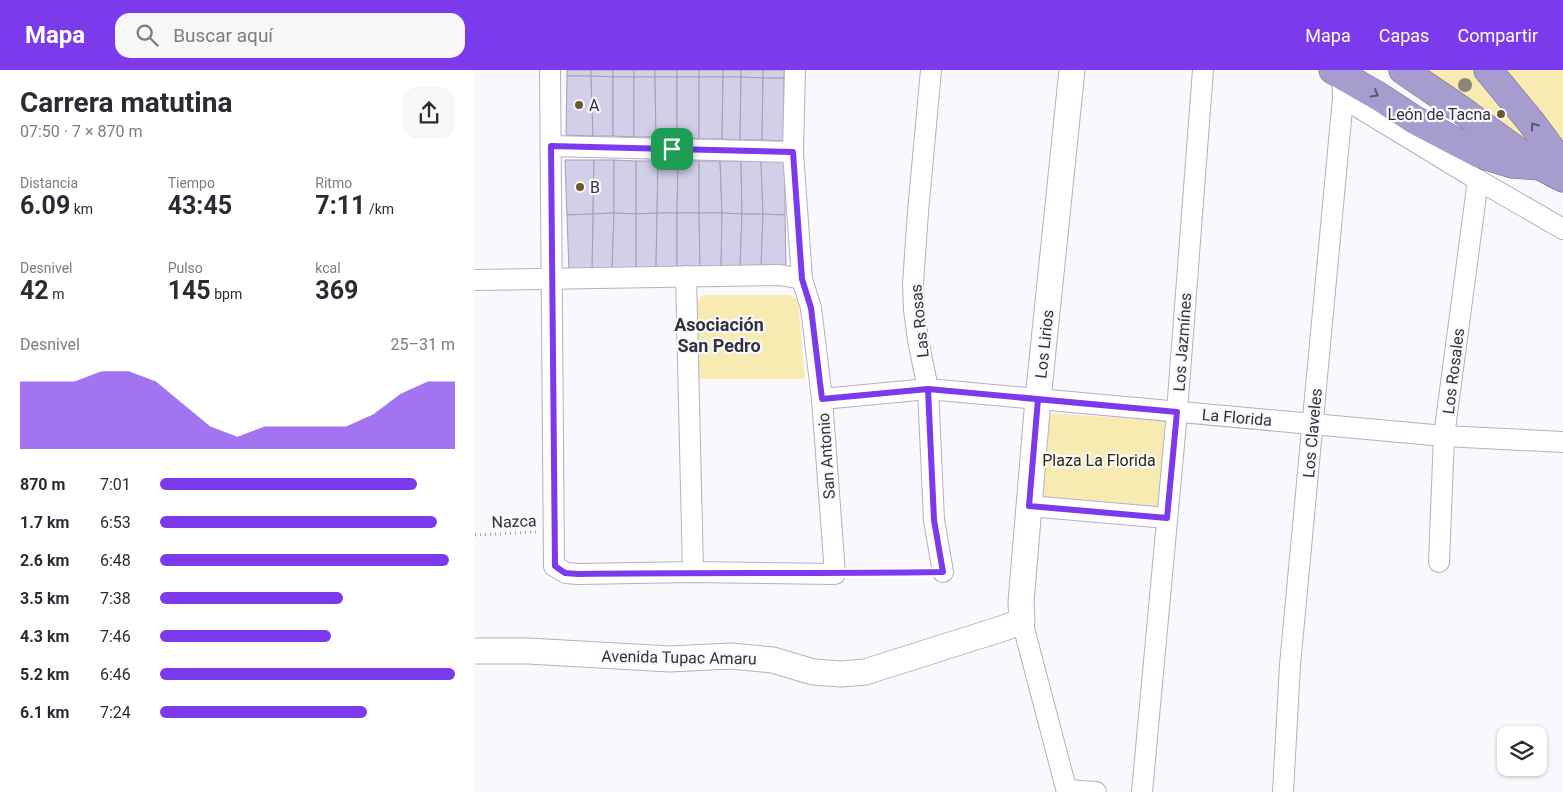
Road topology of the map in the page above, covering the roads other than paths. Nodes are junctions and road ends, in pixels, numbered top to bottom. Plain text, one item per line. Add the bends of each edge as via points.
1 (551, 70) edge
2 (795, 70) edge
3 (931, 70) edge
4 (1072, 70) edge
5 (1203, 70) edge
6 (1403, 70) edge
7 (1488, 70) edge
8 (1339, 81) edge
9 (551, 146) junction
10 (793, 152) junction
11 (1555, 170) edge
12 (1478, 180) junction
13 (1563, 229) edge
14 (686, 276) junction
15 (552, 279) junction
16 (802, 279) junction
17 (475, 280) edge
18 (928, 389) junction
19 (822, 399) junction
20 (1038, 399) junction
21 (1177, 412) junction
22 (1313, 424) junction
23 (1444, 436) junction
24 (1563, 442) edge
25 (1029, 506) junction
26 (1167, 518) junction
27 (1439, 562) dead end
28 (693, 572) junction
29 (943, 572) road end
30 (1022, 621) junction
31 (475, 651) edge
32 (1067, 791) edge
33 (1097, 792) edge
34 (1142, 792) edge
35 (1283, 792) edge

1 - 9 street
2 - 10 street, San Antonio
3 - 18 street, Las Rosas via 913,284 918,340
4 - 20 street, Los Lirios
5 - 21 street, Los Jazmínes
6 - 11 highway via 1505,144
11 -> 7 highway via 1531,122
8 -> 11 highway via 1481,154 1512,164
8 - 12 street
8 - 22 street, Los Claveles
9 - 10 street
9 - 15 street
10 - 16 street, San Antonio
12 - 13 street
12 - 23 street, Los Rosales
14 - 15 street
14 - 16 street via 780,275
14 - 28 street
15 - 17 street
15 - 28 street via 555,566 565,573 578,574
16 - 19 street, San Antonio via 811,308
18 - 19 street, La Florida
18 - 20 street, La Florida
18 - 29 street, Las Rosas via 934,520
19 - 28 street, San Antonio via 835,574
20 - 21 street, La Florida
20 - 25 street, Los Lirios
21 - 22 street, La Florida
21 - 26 street, Los Jazmínes
22 - 23 street, La Florida
22 - 35 street, Los Claveles via 1290,666
23 - 24 street, La Florida
23 - 27 street, Los Rosales
25 - 26 street
25 - 30 street, Los Lirios
26 - 34 street, Los Jazmínes
30 - 31 street, Avenida Tupac Amaru via 865,672 841,674 813,672 773,660 731,656 670,659
30 - 32 street, Los Lirios
32 - 33 street

